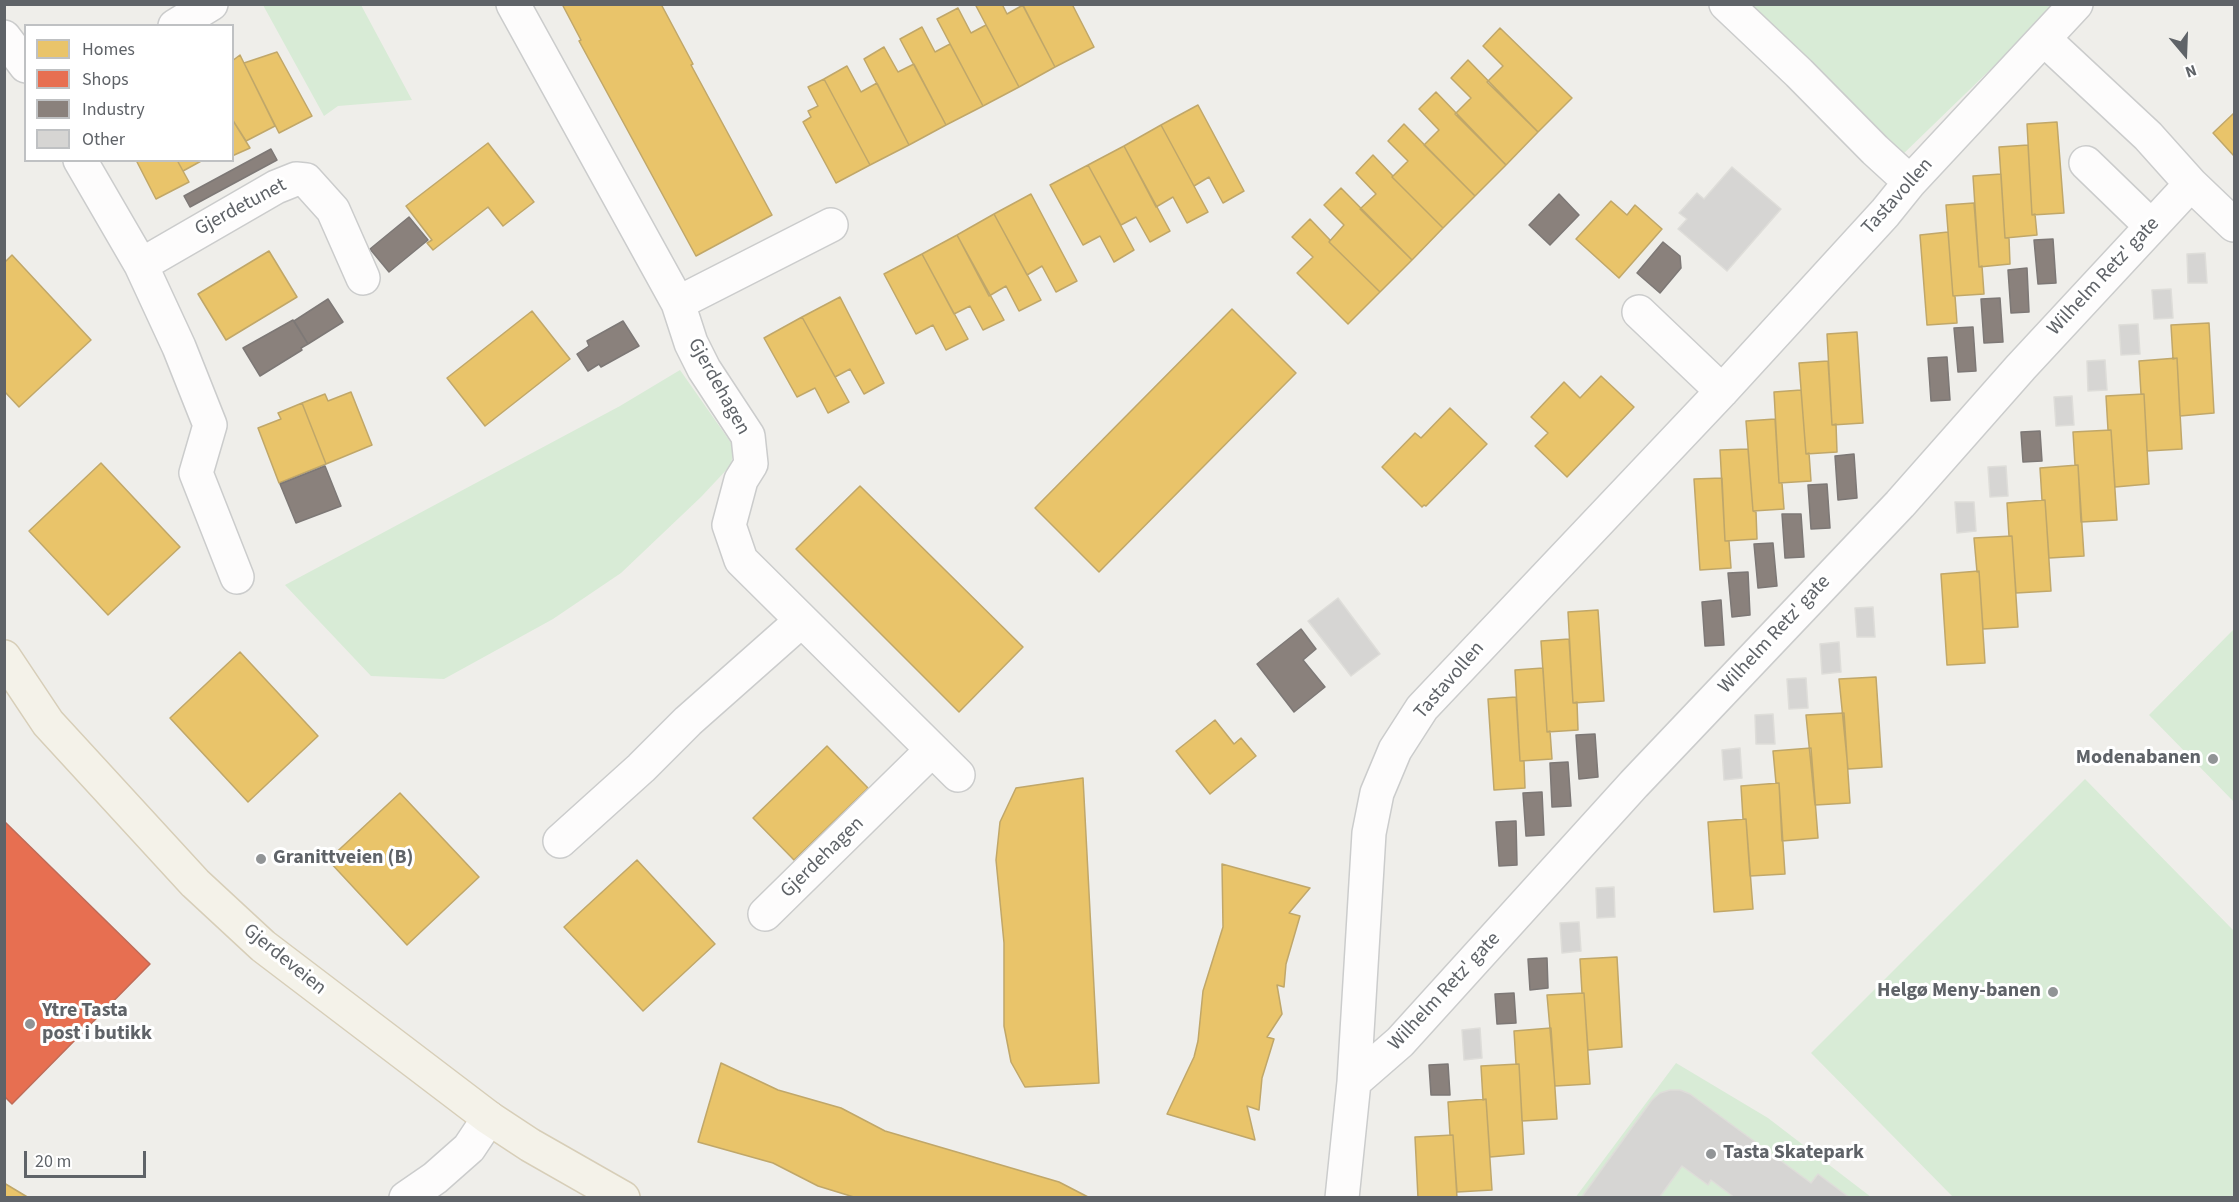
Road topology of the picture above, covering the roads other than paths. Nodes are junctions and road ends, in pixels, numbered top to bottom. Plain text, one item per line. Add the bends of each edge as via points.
1 (210, 4) edge
2 (513, 4) edge
3 (1726, 4) edge
4 (2076, 4) edge
5 (178, 24) edge
6 (4, 37) edge
7 (2044, 39) junction
8 (24, 63) edge
9 (81, 162) edge
10 (2086, 163) dead end
11 (1910, 182) junction
12 (2191, 184) junction
13 (831, 225) dead end
14 (2235, 225) edge
15 (2151, 226) junction
16 (141, 265) junction
17 (363, 278) dead end
18 (678, 303) junction
19 (1639, 312) dead end
20 (1722, 391) junction
21 (237, 577) dead end
22 (801, 621) junction
23 (4, 657) edge
24 (932, 750) junction
25 (958, 775) dead end
26 (560, 841) dead end
27 (765, 914) dead end
28 (1354, 1082) junction
29 (489, 1118) junction
30 (406, 1197) edge
31 (623, 1197) edge
32 (1342, 1197) edge

1 - 5 street
2 - 18 street, Gjerdehagen
3 - 11 street
4 - 7 street, Tastavollen
6 - 8 street
7 - 11 street, Tastavollen
7 - 12 street via 2148,136
9 - 16 street
10 - 15 street
11 - 20 street, Tastavollen
12 - 14 street
12 - 15 street, Wilhelm Retz' gate
13 - 18 street
15 - 28 street, Wilhelm Retz' gate via 1900,504 1634,784 1400,1042
16 - 17 street, Gjerdetunet via 296,179 306,180 333,210
16 - 21 street via 210,425 196,472
18 - 22 street, Gjerdehagen via 704,369 748,436 751,464 741,480 729,525 741,560
19 - 20 street
20 - 28 street, Tastavollen via 1422,708 1395,750 1377,793 1369,833
22 - 24 street, Gjerdehagen
22 - 26 street
23 - 29 main road, Gjerdeveien via 48,723 195,883 263,946
24 - 25 street, Gjerdehagen
24 - 27 street, Gjerdehagen
28 - 32 street, Tastavollen
29 - 30 street via 469,1148
29 - 31 main road, Gjerdeveien

